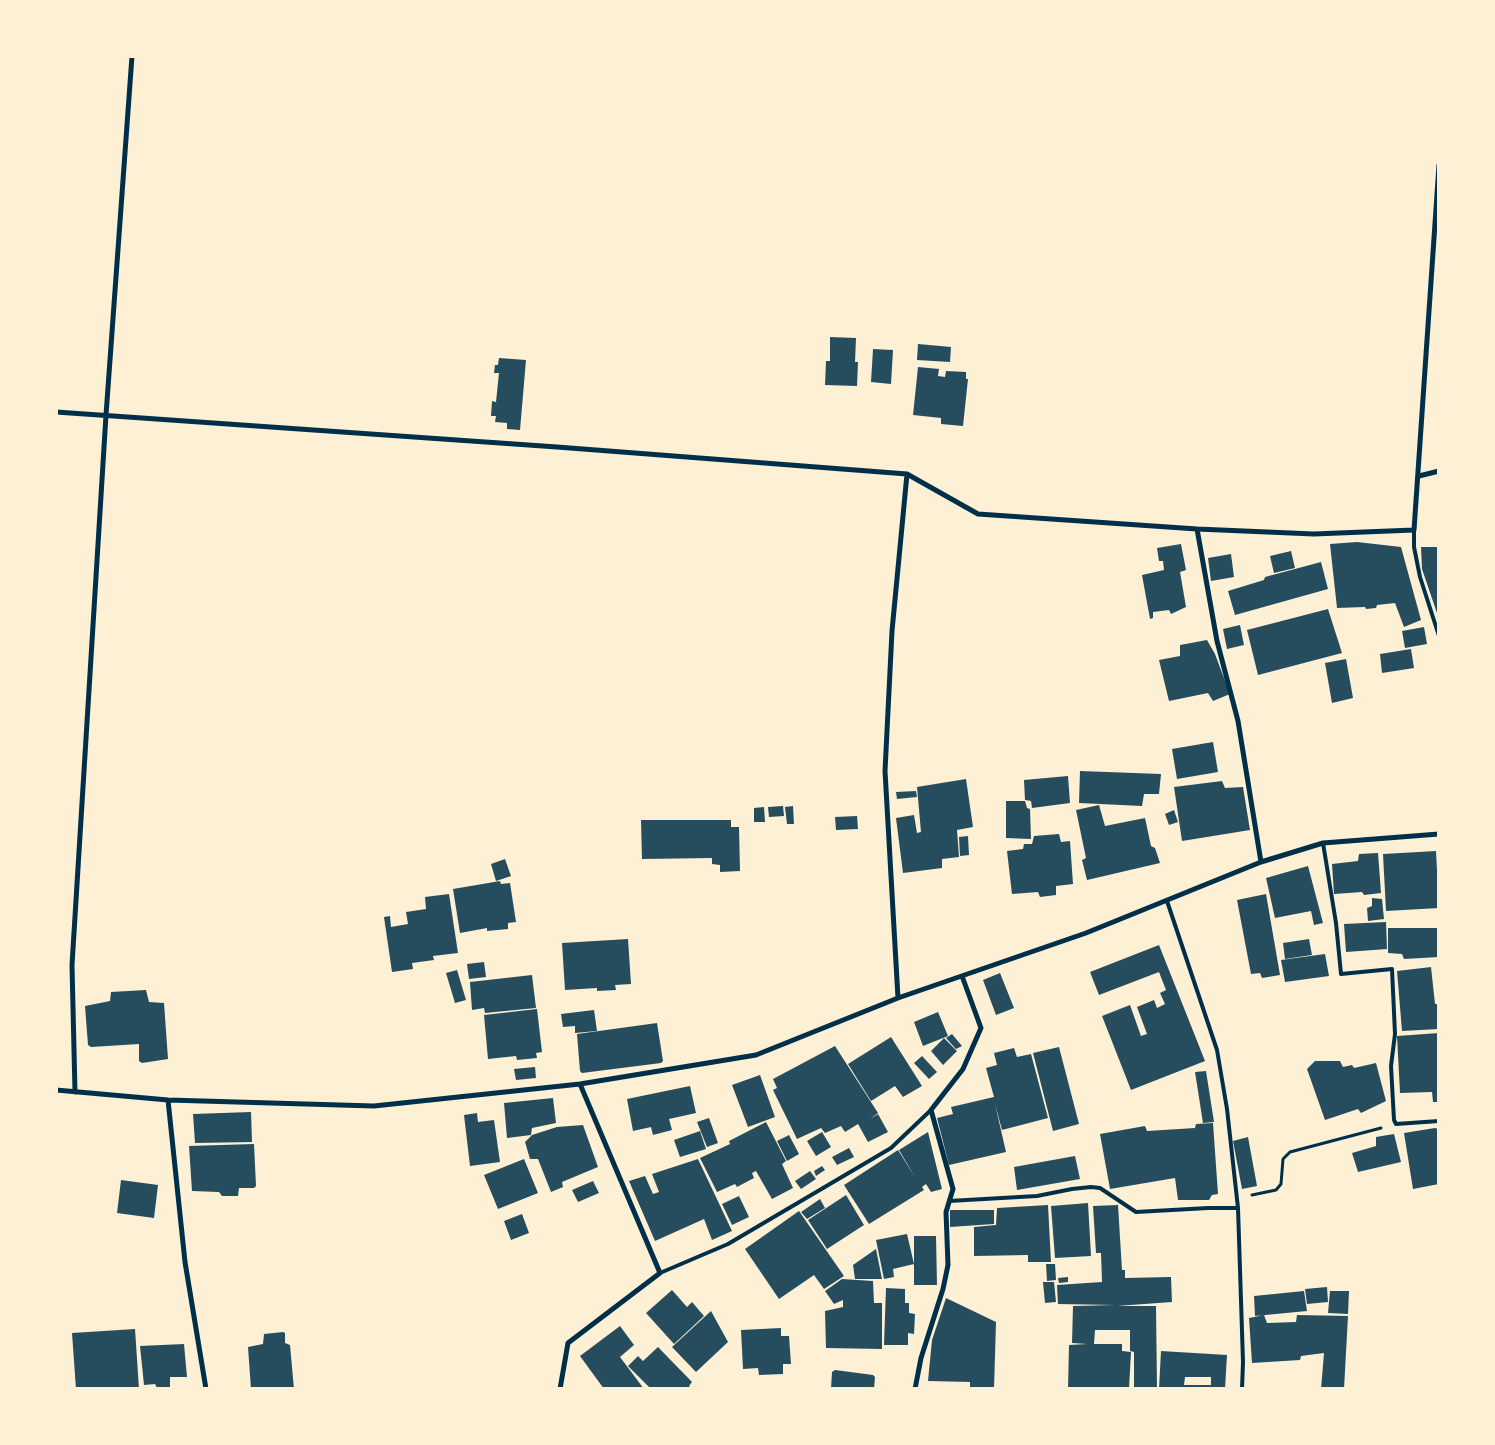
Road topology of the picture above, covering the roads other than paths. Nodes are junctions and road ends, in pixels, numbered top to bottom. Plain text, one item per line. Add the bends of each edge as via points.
1 (132, 56) edge
2 (1439, 165) edge
3 (56, 412) edge
4 (106, 415) junction
5 (1439, 471) edge
6 (907, 474) junction
7 (1419, 476) junction
8 (1197, 529) junction
9 (1414, 530) junction
10 (1439, 636) edge
11 (1439, 834) edge
12 (1323, 844) junction
13 (1261, 862) junction
14 (1167, 901) junction
15 (962, 976) junction
16 (898, 998) junction
17 (580, 1084) junction
18 (56, 1090) edge
19 (75, 1092) junction
20 (168, 1100) junction
21 (931, 1110) junction
22 (1439, 1121) edge
23 (948, 1201) junction
24 (1238, 1208) junction
25 (660, 1273) junction
26 (206, 1389) edge
27 (560, 1389) edge
28 (915, 1389) edge
29 (1242, 1389) edge

1 - 4 street
2 - 7 street
3 - 4 street
4 - 6 street
4 - 19 street via 72,964
5 - 7 street
6 - 8 street via 978,514
6 - 16 street via 892,631 885,771
7 - 9 street
8 - 9 street via 1314,534
8 - 13 street via 1217,641 1238,721
9 - 10 lane via 1420,577
11 - 12 street
12 - 13 street
12 - 22 lane via 1341,974 1392,969 1394,1120 1396,1124
13 - 14 street
14 - 15 street
14 - 24 lane via 1217,1050
15 - 16 street
15 - 21 street via 981,1028 963,1069
16 - 17 street via 756,1055
17 - 20 street via 374,1106
17 - 25 street
18 - 19 street
19 - 20 street
20 - 26 street via 185,1262
21 - 23 street via 953,1189
21 - 25 lane via 891,1148 728,1244
23 - 24 lane via 1037,1196 1091,1187 1100,1188 1136,1212
23 - 28 street via 948,1265
24 - 29 lane
25 - 27 street via 568,1343

